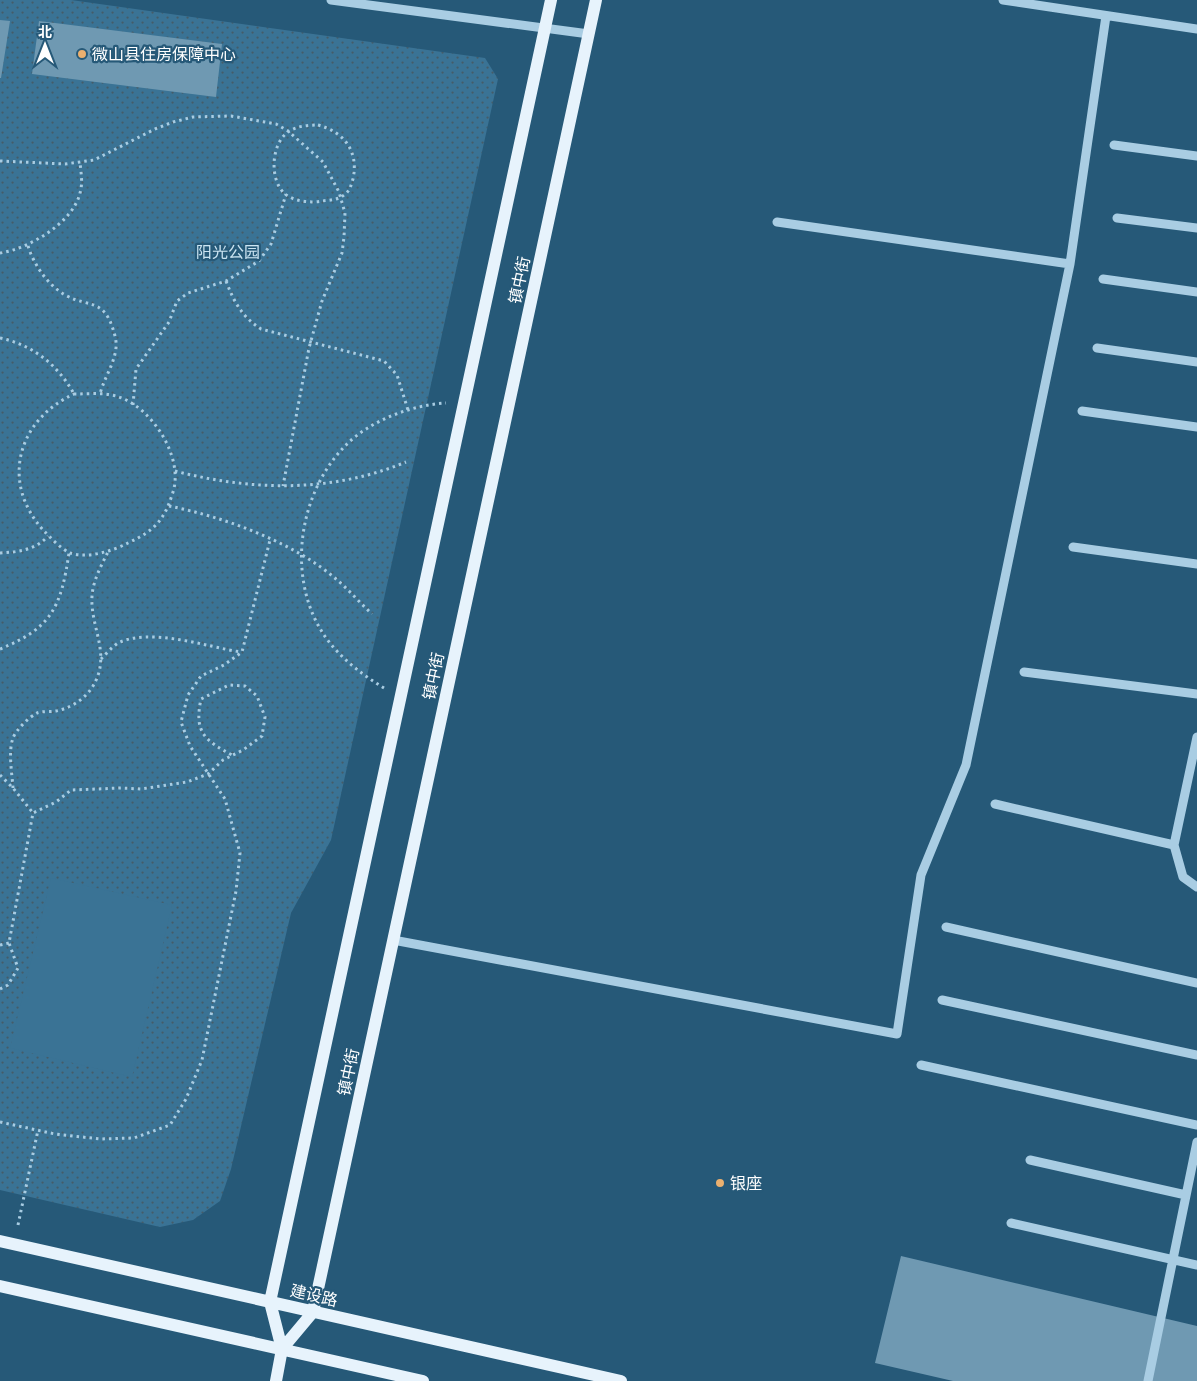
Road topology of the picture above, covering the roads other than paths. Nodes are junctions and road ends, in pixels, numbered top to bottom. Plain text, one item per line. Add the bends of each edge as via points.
1 (331, 0) edge
2 (551, 0) edge
3 (596, 0) edge
4 (1003, 0) edge
5 (1106, 16) junction
6 (545, 28) junction
7 (1197, 30) edge
8 (589, 34) junction
9 (1114, 145) dead end
10 (1197, 156) edge
11 (1118, 218) dead end
12 (777, 222) dead end
13 (1197, 228) edge
14 (1070, 264) junction
15 (1103, 279) dead end
16 (1197, 292) edge
17 (1097, 348) dead end
18 (1197, 362) edge
19 (1082, 411) dead end
20 (1197, 427) edge
21 (1073, 547) dead end
22 (1197, 564) edge
23 (1024, 672) dead end
24 (1197, 694) edge
25 (1197, 736) edge
26 (996, 804) dead end
27 (1174, 845) junction
28 (1197, 887) edge
29 (946, 927) dead end
30 (393, 940) junction
31 (1197, 984) edge
32 (942, 1000) dead end
33 (1197, 1055) edge
34 (921, 1065) dead end
35 (1197, 1125) edge
36 (1197, 1142) edge
37 (1030, 1160) dead end
38 (1186, 1195) junction
39 (1011, 1223) dead end
40 (0, 1241) edge
41 (1173, 1260) junction
42 (1197, 1265) edge
43 (0, 1286) edge
44 (270, 1302) junction
45 (313, 1312) junction
46 (282, 1349) junction
47 (276, 1381) edge
48 (423, 1381) edge
49 (621, 1381) edge
50 (1148, 1381) edge

1 - 6 street
2 - 6 main road, 镇中街
3 - 8 main road, 镇中街
4 - 5 street
5 - 7 street
5 - 14 street
6 - 8 street
6 - 44 main road, 镇中街
8 - 30 main road, 镇中街
9 - 10 street
11 - 13 street
12 - 14 street
14 - 30 street via 966,765 921,875 897,1034
15 - 16 street
17 - 18 street
19 - 20 street
21 - 22 street
23 - 24 street
25 - 27 street
26 - 27 street
27 - 28 street via 1183,877
29 - 31 street
30 - 45 main road, 镇中街
32 - 33 street
34 - 35 street
36 - 38 street
37 - 38 street
38 - 41 street
39 - 41 street
40 - 44 main road, 建设路
41 - 42 street
41 - 50 street
43 - 46 main road
44 - 45 main road, 建设路
44 - 46 main road, 镇中街
45 - 46 main road, 镇中街
45 - 49 main road, 建设路
46 - 47 main road, 镇中街
46 - 48 main road

